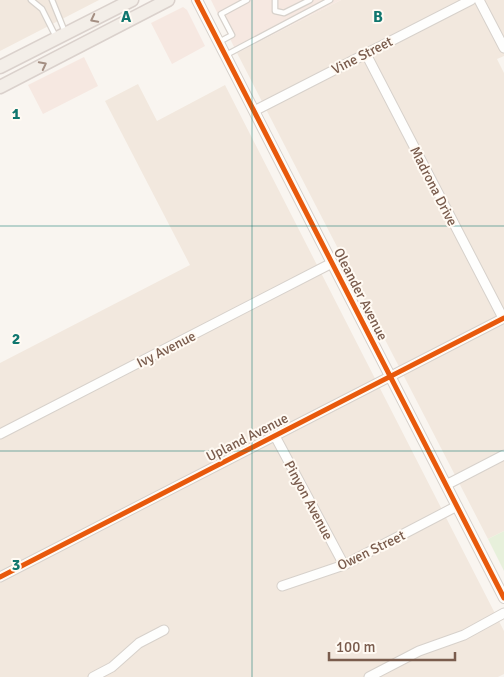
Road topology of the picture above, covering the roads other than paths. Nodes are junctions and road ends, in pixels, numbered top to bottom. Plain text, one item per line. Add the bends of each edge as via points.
1 (31, 0) edge
2 (52, 0) edge
3 (168, 0) edge
4 (197, 0) edge
5 (247, 0) edge
6 (275, 0) edge
7 (310, 0) edge
8 (330, 0) edge
9 (470, 0) edge
10 (479, 0) edge
11 (127, 1) edge
12 (61, 36) junction
13 (219, 42) junction
14 (504, 48) edge
15 (366, 54) junction
16 (226, 55) junction
17 (0, 67) edge
18 (0, 87) edge
19 (254, 111) junction
20 (332, 263) junction
21 (503, 318) edge
22 (390, 376) junction
23 (0, 434) edge
24 (275, 436) junction
25 (504, 455) edge
26 (446, 485) junction
27 (457, 506) junction
28 (344, 565) junction
29 (0, 577) edge
30 (282, 586) dead end
31 (504, 598) edge
32 (504, 613) edge
33 (164, 630) dead end
34 (93, 677) edge
35 (369, 677) edge

1 - 12 lane via 42,9
2 - 12 lane
18 -> 3 main road
4 - 13 street, Oleander Avenue
5 - 13 lane via 221,14 232,35
6 - 7 lane via 275,11 284,13
8 - 16 lane
9 - 15 street, Vine Street
10 - 14 street
11 -> 12 main road
12 - 17 main road
13 - 16 street, Oleander Avenue
15 - 19 street, Vine Street
15 - 21 street, Madrona Drive
16 - 19 street, Oleander Avenue
19 - 20 street, Oleander Avenue
20 - 22 street, Oleander Avenue
20 - 23 street, Ivy Avenue
21 - 22 street, Upland Avenue
22 - 24 street, Upland Avenue
22 - 26 street, Oleander Avenue
24 - 28 street, Pinyon Avenue
24 - 29 street, Upland Avenue
25 - 26 street
26 - 27 street, Oleander Avenue
27 - 28 street, Owen Street
27 - 31 street, Oleander Avenue
28 - 30 street, Owen Street
32 - 35 street
33 - 34 street via 139,642 112,666

